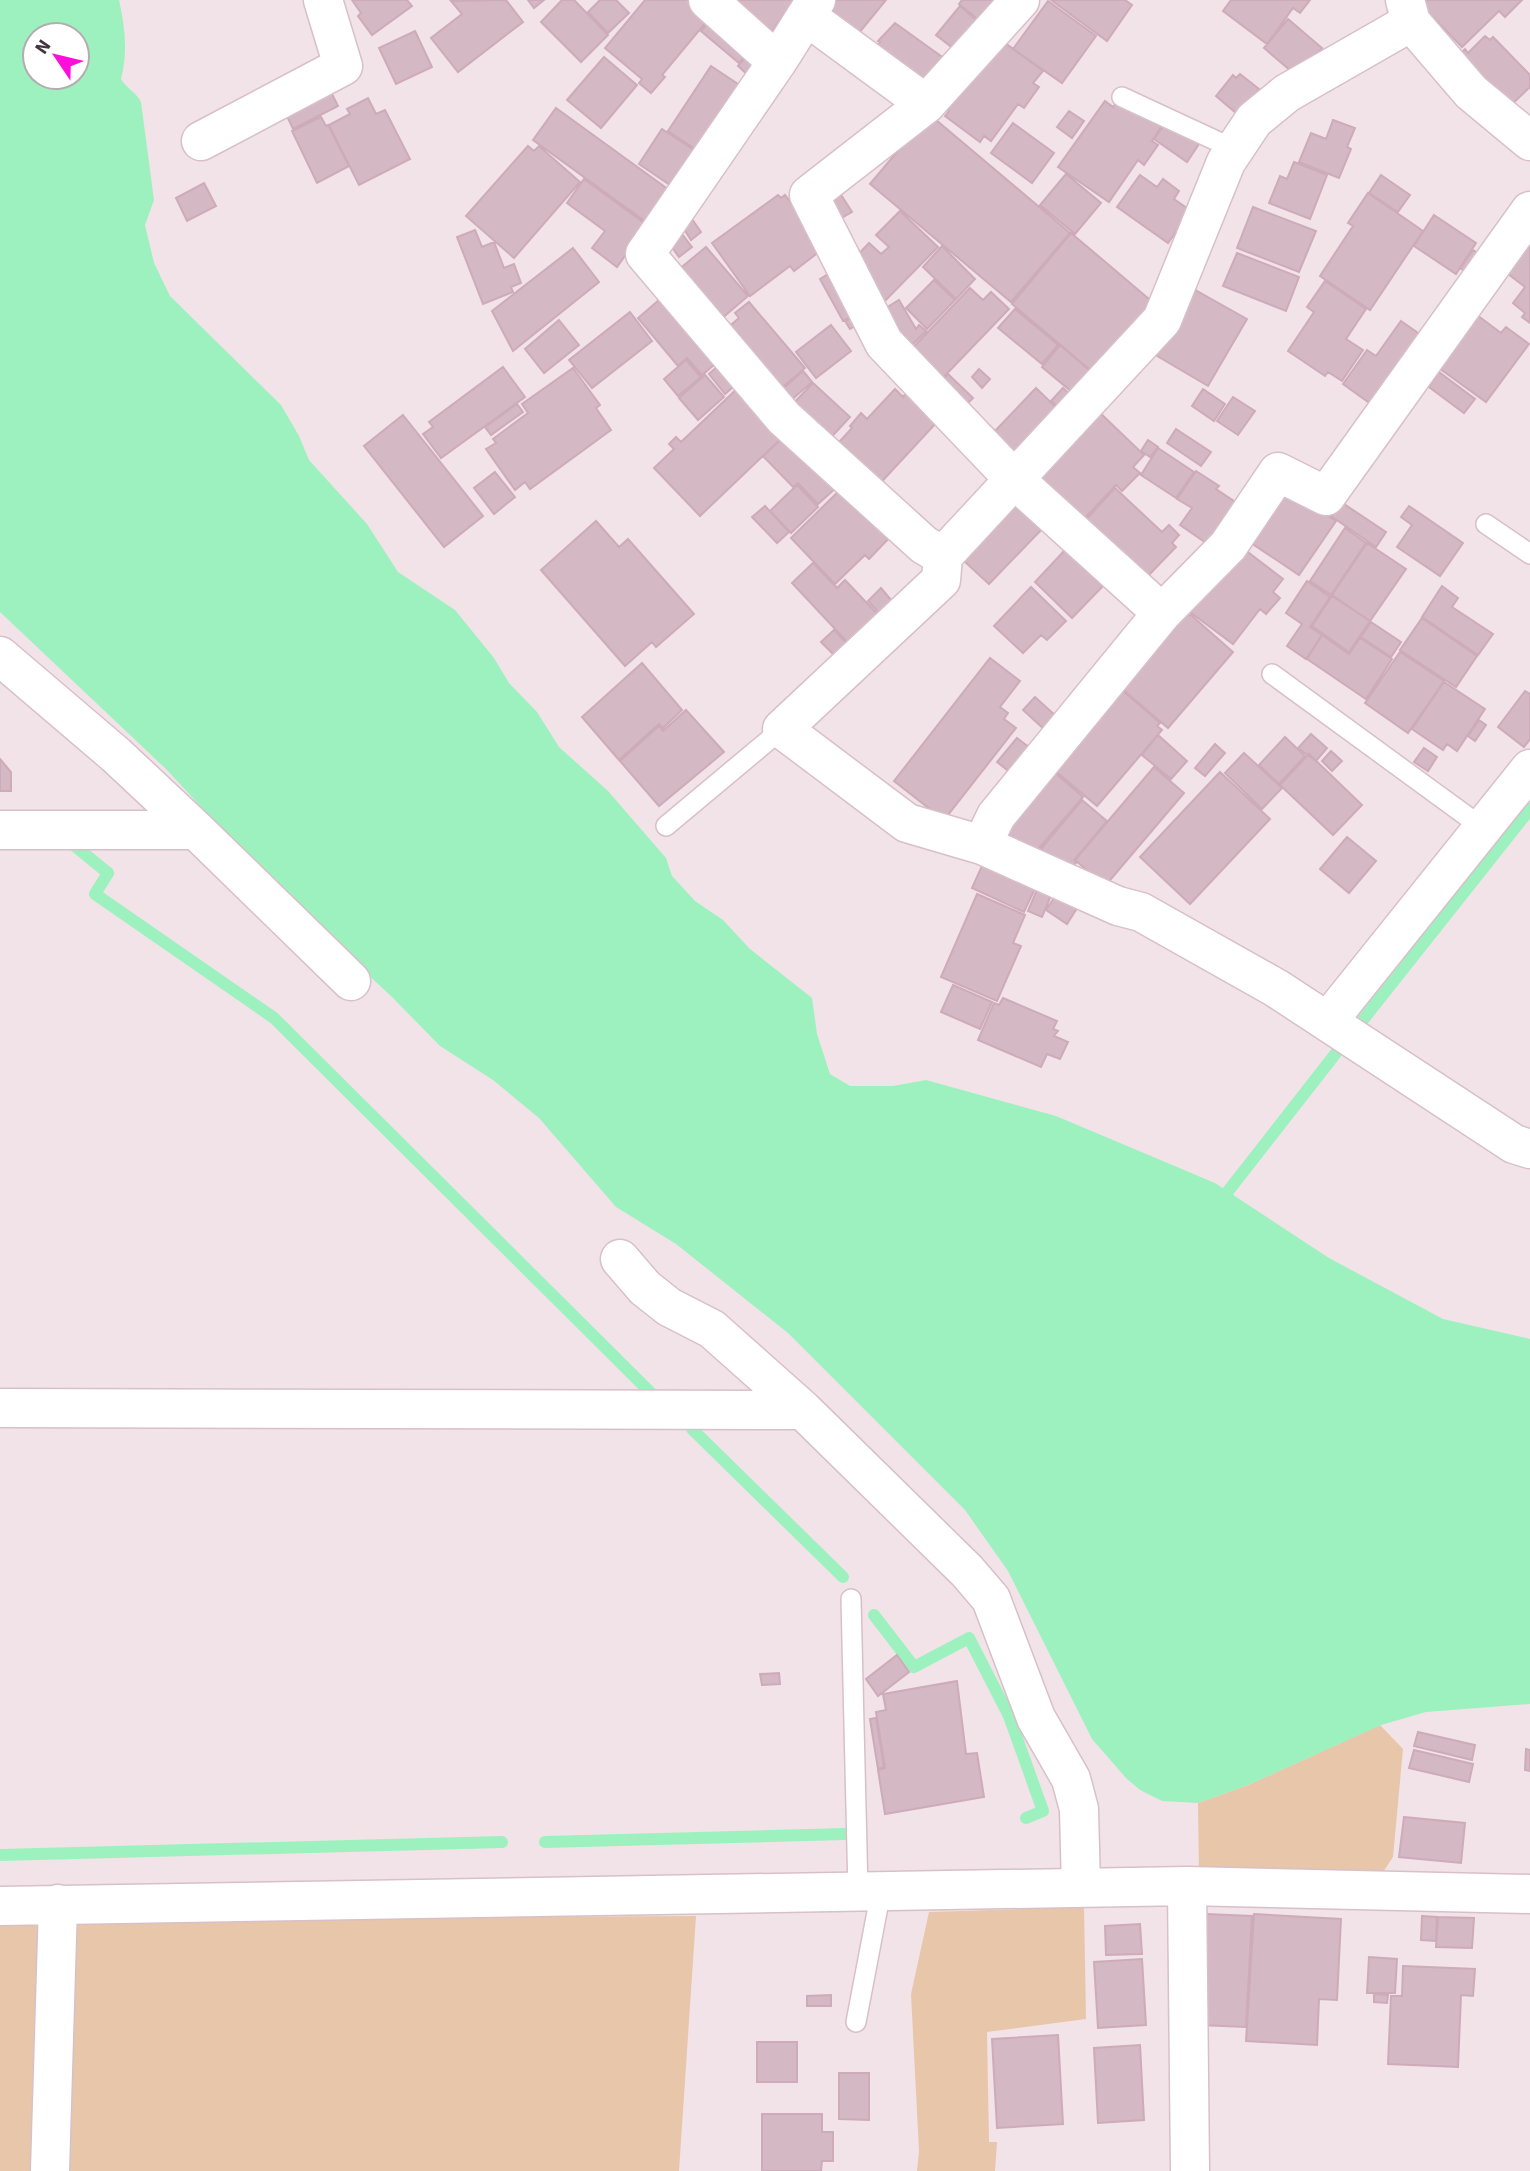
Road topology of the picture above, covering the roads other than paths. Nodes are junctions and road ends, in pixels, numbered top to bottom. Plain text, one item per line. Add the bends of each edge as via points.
1 (323, 0) edge
2 (708, 0) edge
3 (1020, 0) edge
4 (811, 8) edge
5 (1408, 11) edge
6 (777, 62) junction
7 (1122, 97) dead end
8 (926, 104) junction
9 (201, 141) dead end
10 (1530, 142) edge
11 (1234, 149) junction
12 (1530, 211) edge
13 (1014, 480) junction
14 (1486, 524) dead end
15 (1530, 554) edge
16 (943, 556) junction
17 (1162, 612) junction
18 (0, 656) edge
19 (1272, 674) dead end
20 (782, 729) junction
21 (1530, 769) edge
22 (666, 826) dead end
23 (1483, 828) junction
24 (0, 830) edge
25 (196, 830) junction
26 (982, 845) junction
27 (351, 981) dead end
28 (1328, 1021) junction
29 (1530, 1149) edge
30 (620, 1259) dead end
31 (0, 1408) edge
32 (803, 1410) junction
33 (851, 1600) dead end
34 (1187, 1886) junction
35 (1081, 1888) junction
36 (870, 1892) junction
37 (1530, 1894) edge
38 (58, 1904) junction
39 (0, 1906) edge
40 (856, 2022) dead end
41 (50, 2171) edge
42 (1190, 2171) edge

1 - 9 street via 343,66
2 - 6 street
3 - 8 street
4 - 6 street
4 - 8 street
5 - 10 street via 1471,92
5 - 11 street via 1287,93 1254,120
6 - 16 street via 645,254 784,418 924,545
7 - 11 lane
8 - 13 street via 808,195 884,343
11 - 13 street via 1162,320
12 - 17 street via 1326,496 1278,472 1228,546
13 - 16 street
13 - 17 street
14 - 15 lane
16 - 20 street via 940,580
17 - 26 street via 996,816
18 - 25 street
19 - 23 lane
20 - 22 lane
20 - 26 street via 907,822
21 - 23 street
23 - 28 street
24 - 25 street
25 - 27 street
26 - 28 street via 1141,912
28 - 29 street via 1514,1144
30 - 32 street via 645,1289 712,1329
31 - 32 street
32 - 35 street via 991,1599 1036,1718 1071,1779 1079,1809
33 - 36 lane
34 - 35 street
34 - 37 street
34 - 42 street
35 - 36 street
36 - 38 street
36 - 40 lane
38 - 39 street
38 - 41 street

